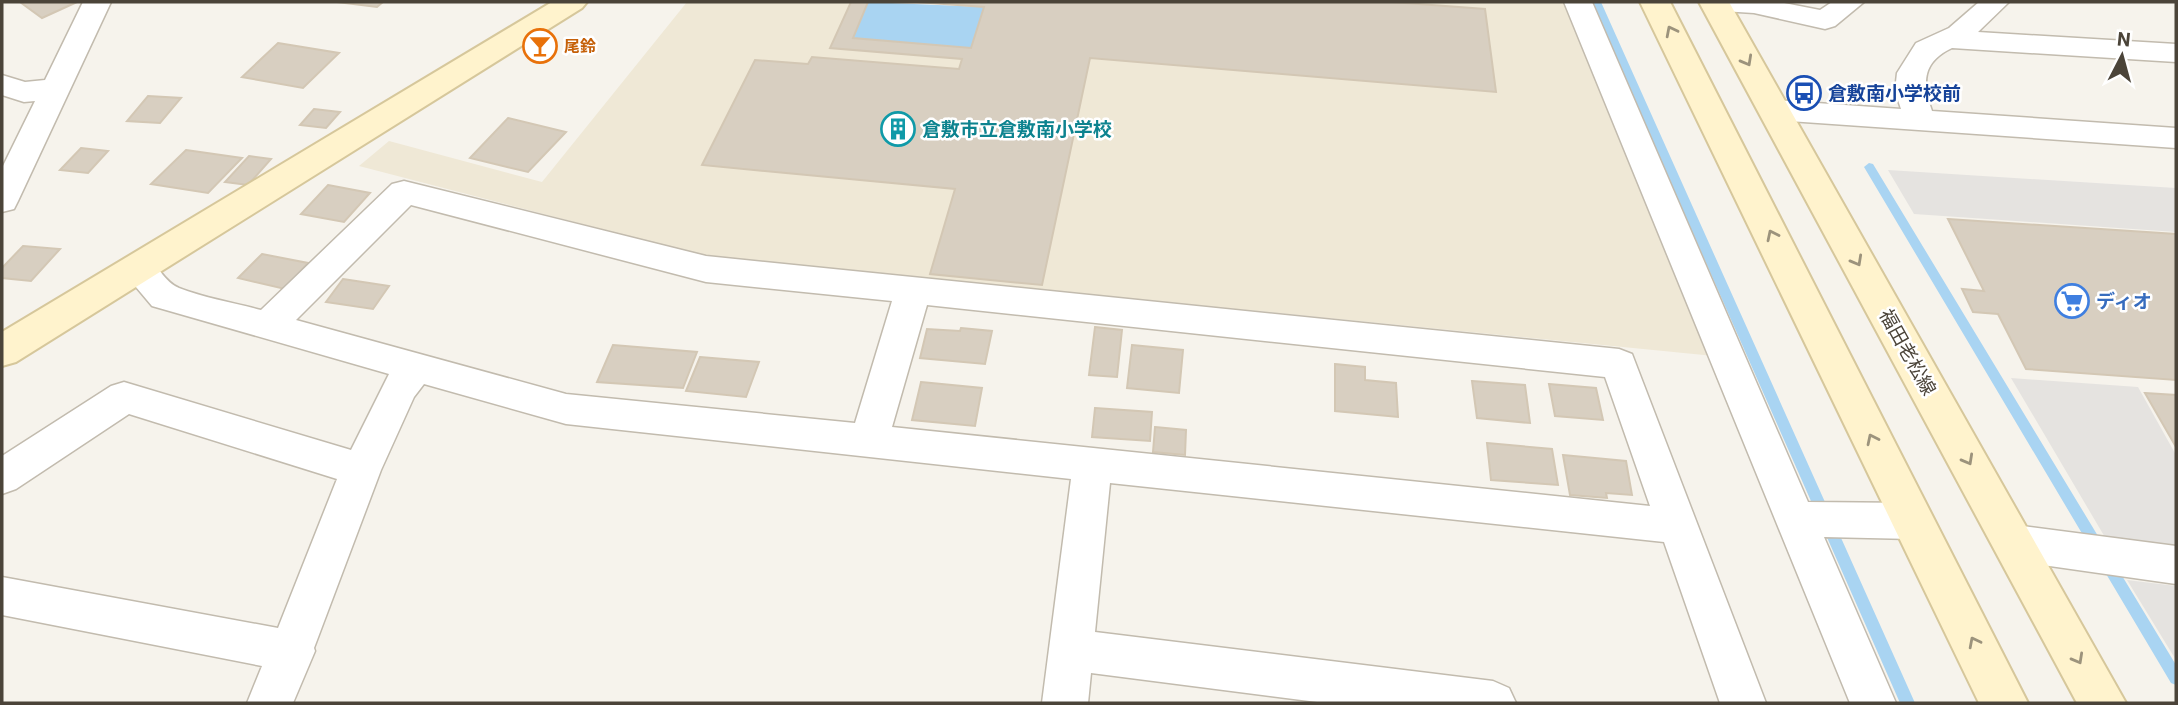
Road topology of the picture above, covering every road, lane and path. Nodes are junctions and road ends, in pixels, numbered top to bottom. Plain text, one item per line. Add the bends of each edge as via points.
1 (97, 2) edge
2 (572, 2) edge
3 (1578, 2) edge
4 (1655, 2) edge
5 (1850, 2) edge
6 (1995, 2) edge
7 (1715, 3) edge
8 (1950, 39) junction
9 (2176, 53) edge
10 (2, 85) edge
11 (47, 90) junction
12 (1774, 110) junction
13 (1920, 120) junction
14 (2176, 138) edge
15 (2, 201) edge
16 (137, 268) junction
17 (913, 291) junction
18 (268, 325) junction
19 (2, 351) edge
20 (416, 367) junction
21 (869, 443) junction
22 (1092, 465) junction
23 (361, 470) junction
24 (2, 477) edge
25 (1817, 519) junction
26 (1913, 521) junction
27 (1676, 526) junction
28 (2014, 543) junction
29 (2176, 565) edge
30 (2, 596) edge
31 (1071, 650) junction
32 (293, 651) junction
33 (270, 703) edge
34 (1065, 703) edge
35 (1493, 703) edge
36 (1743, 703) edge
37 (1874, 703) edge
38 (2004, 703) edge
39 (2102, 703) edge

1 - 11 street
2 - 16 main road
3 - 25 street
26 -> 4 main road
5 - 7 street via 1825,20 1754,5
6 - 8 street
7 -> 12 main road, 福田老松線
8 - 9 street
8 - 13 street via 1926,49 1912,73 1910,91
10 - 11 street via 24,92
11 - 15 street
12 - 13 street
12 -> 28 main road, 福田老松線
13 - 14 street
16 - 18 street via 165,297
16 - 19 main road
17 - 18 street via 706,270 404,192
17 - 21 street
17 - 27 street via 1619,363
18 - 20 street
20 - 21 street via 566,410
20 - 23 street via 399,389
21 - 22 street
22 - 27 street
22 - 31 street
23 - 24 street via 124,397
23 - 32 street
25 - 26 street
25 - 37 street
38 -> 26 main road
27 - 36 street
28 - 29 street
28 -> 39 main road, 福田老松線
30 - 32 street
31 - 34 street
31 - 35 street
32 - 33 street

